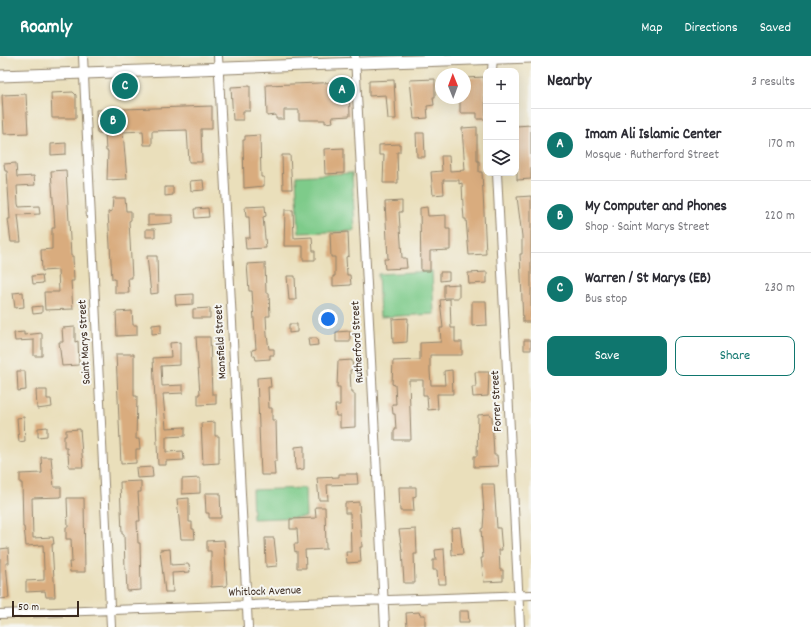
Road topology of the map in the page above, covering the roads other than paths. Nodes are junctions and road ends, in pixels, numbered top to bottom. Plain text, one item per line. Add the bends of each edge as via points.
1 (83, 56) edge
2 (218, 56) edge
3 (493, 57) edge
4 (531, 57) edge
5 (356, 60) edge
6 (219, 68) junction
7 (492, 68) edge
8 (84, 73) junction
9 (0, 76) edge
10 (497, 176) edge
11 (518, 595) junction
12 (531, 595) edge
13 (384, 600) junction
14 (247, 605) junction
15 (110, 610) junction
16 (0, 614) edge
17 (111, 627) edge
18 (248, 627) edge
19 (385, 627) edge
20 (520, 627) edge

1 - 8 street, Saint Marys Street
2 - 6 street, Mansfield Street
3 - 4 main road
3 - 5 main road
3 - 7 street
5 - 6 main road
5 - 13 street, Rutherford Street
6 - 8 main road
6 - 14 street, Mansfield Street
8 - 9 main road
8 - 15 street, Saint Marys Street
10 - 11 street, Forrer Street
11 - 12 street, Whitlock Avenue
11 - 13 street, Whitlock Avenue
11 - 20 street, Forrer Street
13 - 14 street, Whitlock Avenue
13 - 19 street, Rutherford Street
14 - 15 street, Whitlock Avenue
14 - 18 street, Mansfield Street
15 - 16 street, Whitlock Avenue
15 - 17 street, Saint Marys Street

